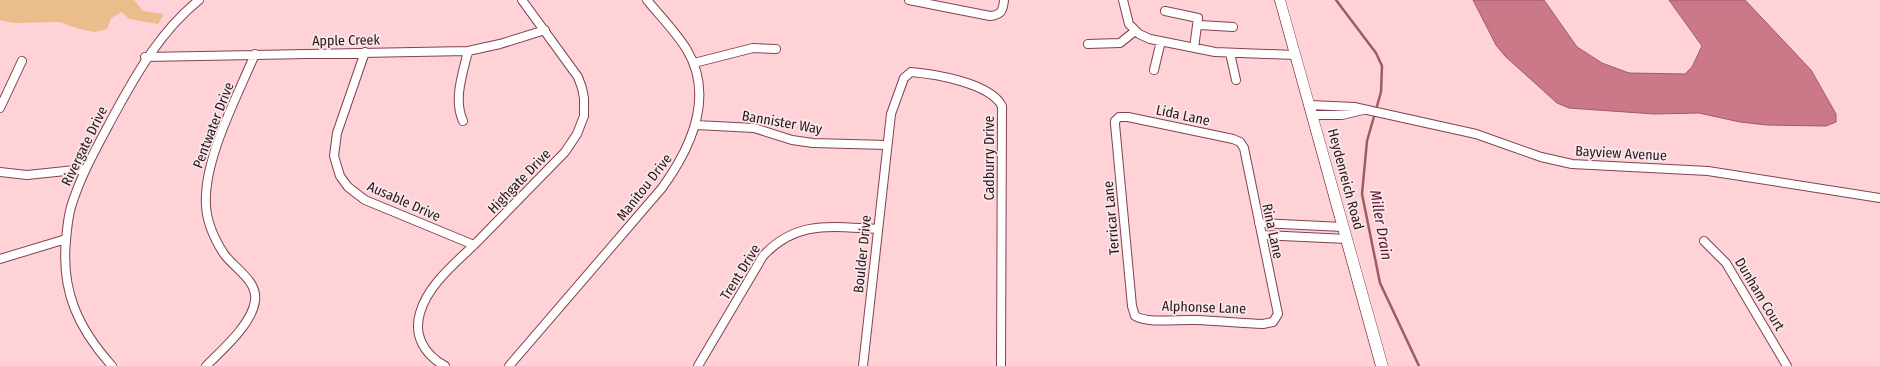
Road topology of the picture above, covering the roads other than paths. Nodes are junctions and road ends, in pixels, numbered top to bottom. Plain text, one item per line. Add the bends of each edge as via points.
1 (199, 0) edge
2 (522, 0) edge
3 (647, 0) edge
4 (909, 0) edge
5 (1004, 0) edge
6 (1123, 0) edge
7 (1280, 0) edge
8 (1164, 11) dead end
9 (1199, 25) junction
10 (1233, 26) dead end
11 (545, 30) junction
12 (1135, 31) junction
13 (1161, 41) junction
14 (1088, 44) dead end
15 (1194, 48) junction
16 (776, 49) dead end
17 (468, 51) junction
18 (365, 52) junction
19 (1230, 53) junction
20 (255, 54) junction
21 (1295, 55) junction
22 (145, 57) junction
23 (22, 61) dead end
24 (694, 63) junction
25 (1154, 70) dead end
26 (1236, 80) dead end
27 (0, 108) edge
28 (1311, 110) junction
29 (1117, 118) joint
30 (463, 121) dead end
31 (696, 125) junction
32 (887, 145) junction
33 (1242, 145) joint
34 (85, 169) junction
35 (0, 172) edge
36 (1880, 198) edge
37 (1259, 223) junction
38 (1343, 227) junction
39 (878, 229) junction
40 (1262, 235) junction
41 (66, 239) junction
42 (1347, 239) junction
43 (1704, 241) dead end
44 (474, 246) junction
45 (0, 259) edge
46 (1135, 316) joint
47 (1273, 322) joint
48 (112, 366) edge
49 (206, 366) edge
50 (445, 366) edge
51 (509, 366) edge
52 (698, 366) edge
53 (863, 366) edge
54 (1001, 366) edge
55 (1382, 366) edge
56 (1787, 366) edge

1 - 22 street, Rivergate Drive via 167,29
2 - 11 street, Highgate Drive
3 - 24 street, Manitou Drive via 678,37
4 - 5 street via 985,16 998,15 1003,10
6 - 12 street via 1126,18
7 - 21 street, Heydenreich Road
8 - 9 street via 1198,18
9 - 10 street
9 - 15 street
11 - 17 street, Apple Creek
11 - 44 street, Highgate Drive via 571,66 584,90 585,111 582,124 565,152
12 - 13 street via 1144,37
12 - 14 street via 1120,43
13 - 15 street
13 - 25 street
15 - 19 street
16 - 24 street via 754,48
17 - 18 street, Apple Creek
17 - 30 street via 458,102 459,116
18 - 20 street, Apple Creek
18 - 44 street, Ausable Drive via 336,137 334,156 341,176 350,189 365,200
19 - 21 street
19 - 26 street
20 - 22 street, Apple Creek
20 - 49 street, Pentwater Drive via 213,155 206,195 206,208 215,236 229,260 250,282 255,292 255,301 253,309 239,330
21 - 28 street, Heydenreich Road
22 - 34 street, Rivergate Drive
23 - 27 street
24 - 31 street, Manitou Drive via 699,88
28 - 36 street, Bayview Avenue via 1342,115 1365,110 1383,113 1462,131 1541,157 1572,164 1708,171
28 - 38 street, Heydenreich Road
29 - 33 street, Lida Lane via 1128,117 1233,139
29 - 46 street, Terricar Lane via 1115,124
31 - 32 street, Bannister Way via 754,128 792,140 813,143
31 - 51 street, Manitou Drive via 684,156 662,188
32 - 39 street, Boulder Drive
32 - 54 street, Cadburry Drive via 895,101 904,78 911,72 981,88 999,100 1003,120
33 - 37 street, Rina Lane
34 - 35 street via 27,175
34 - 41 street, Rivergate Drive via 71,206
37 - 38 street
37 - 40 street, Rina Lane
38 - 42 street, Heydenreich Road
39 - 52 street, Trent Drive via 805,229 792,232 773,244 763,256
39 - 53 street, Boulder Drive
40 - 42 street
40 - 47 street, Rina Lane via 1278,314
41 - 45 street
41 - 48 street, Rivergate Drive via 66,276 75,313 87,336
42 - 55 street, Heydenreich Road
43 - 56 street, Dunham Court via 1726,263
44 - 50 street, Highgate Drive via 433,288 423,304 417,322 422,346 438,363
46 - 47 street, Alphonse Lane via 1148,320 1263,324

